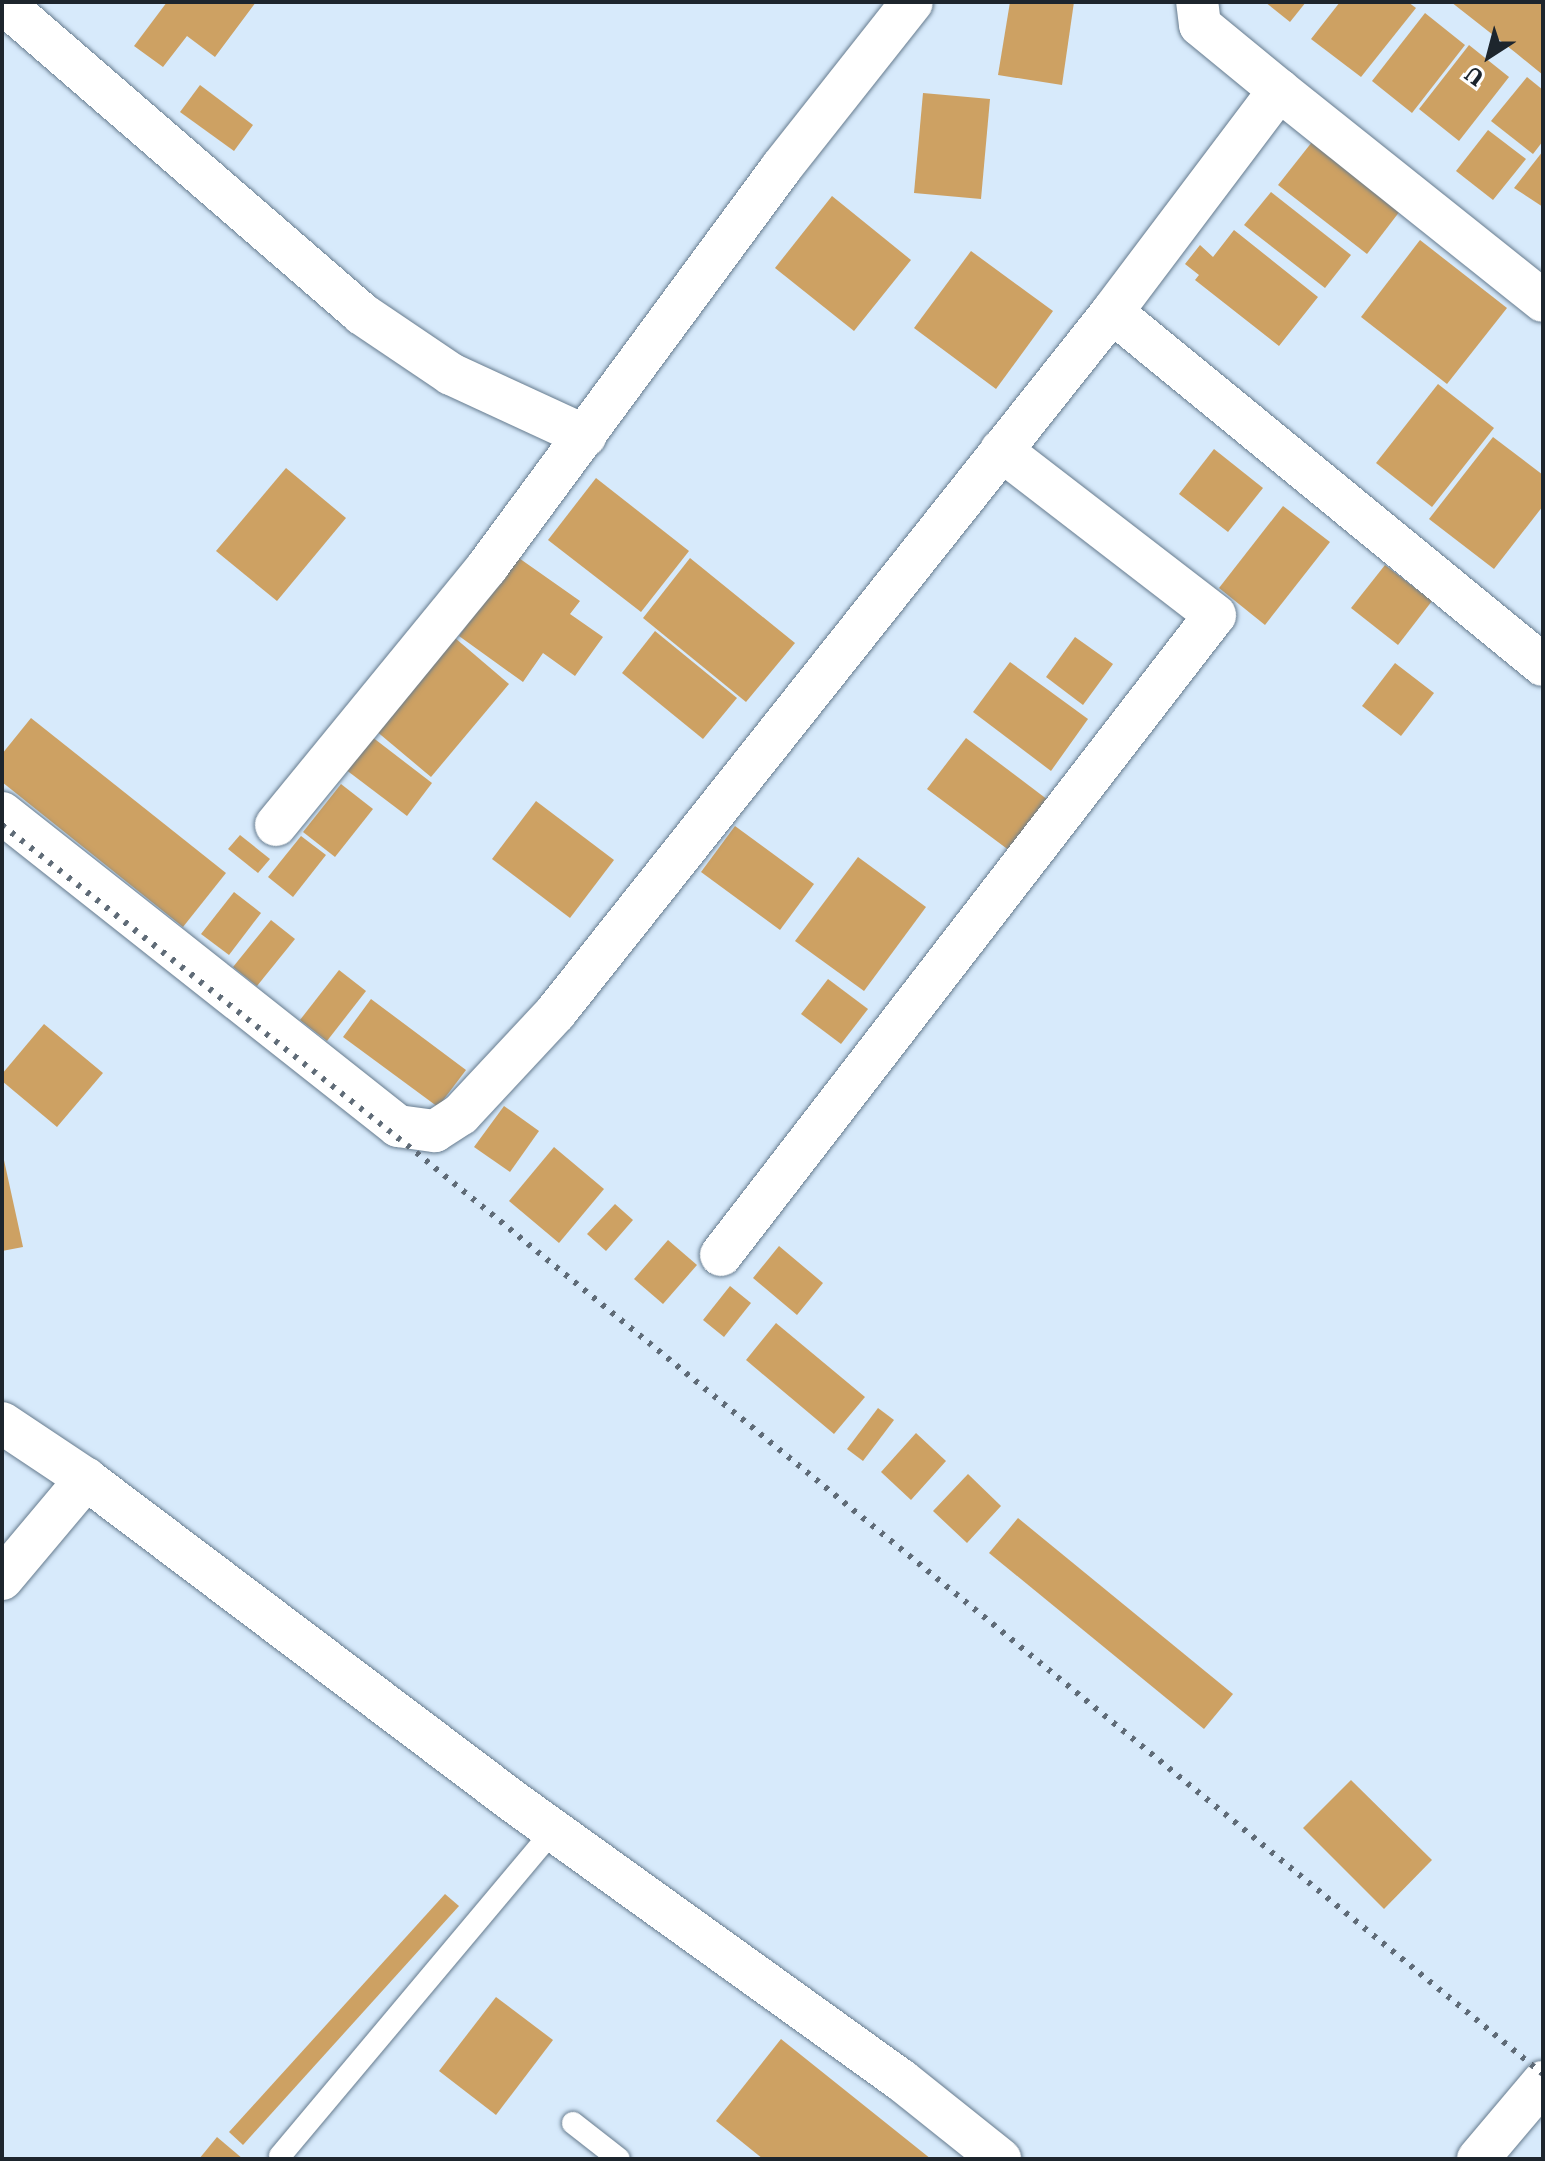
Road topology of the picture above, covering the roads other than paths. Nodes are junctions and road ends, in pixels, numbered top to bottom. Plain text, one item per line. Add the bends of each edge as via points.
1 (2, 2) edge
2 (912, 2) edge
3 (1197, 2) edge
4 (1279, 90) junction
5 (1543, 301) edge
6 (1112, 312) junction
7 (585, 436) junction
8 (1001, 450) junction
9 (1543, 665) edge
10 (2, 813) edge
11 (276, 825) dead end
12 (721, 1255) dead end
13 (2, 1423) edge
14 (86, 1479) junction
15 (2, 1579) edge
16 (554, 1830) junction
17 (1543, 2082) edge
18 (573, 2123) dead end
19 (280, 2156) dead end
20 (619, 2159) edge
21 (1000, 2159) edge
22 (1478, 2159) edge

1 - 7 street via 362,314 451,374
2 - 7 street via 781,168
3 - 4 street via 1200,25
4 - 5 street
4 - 6 street
6 - 8 street
6 - 9 street
7 - 11 street via 487,567
8 - 10 street via 556,1012 490,1088 435,1131 398,1126
8 - 12 street via 1215,615
13 - 14 street
14 - 15 street
14 - 16 street
16 - 19 lane
16 - 21 street via 901,2080
17 - 22 street
18 - 20 lane

